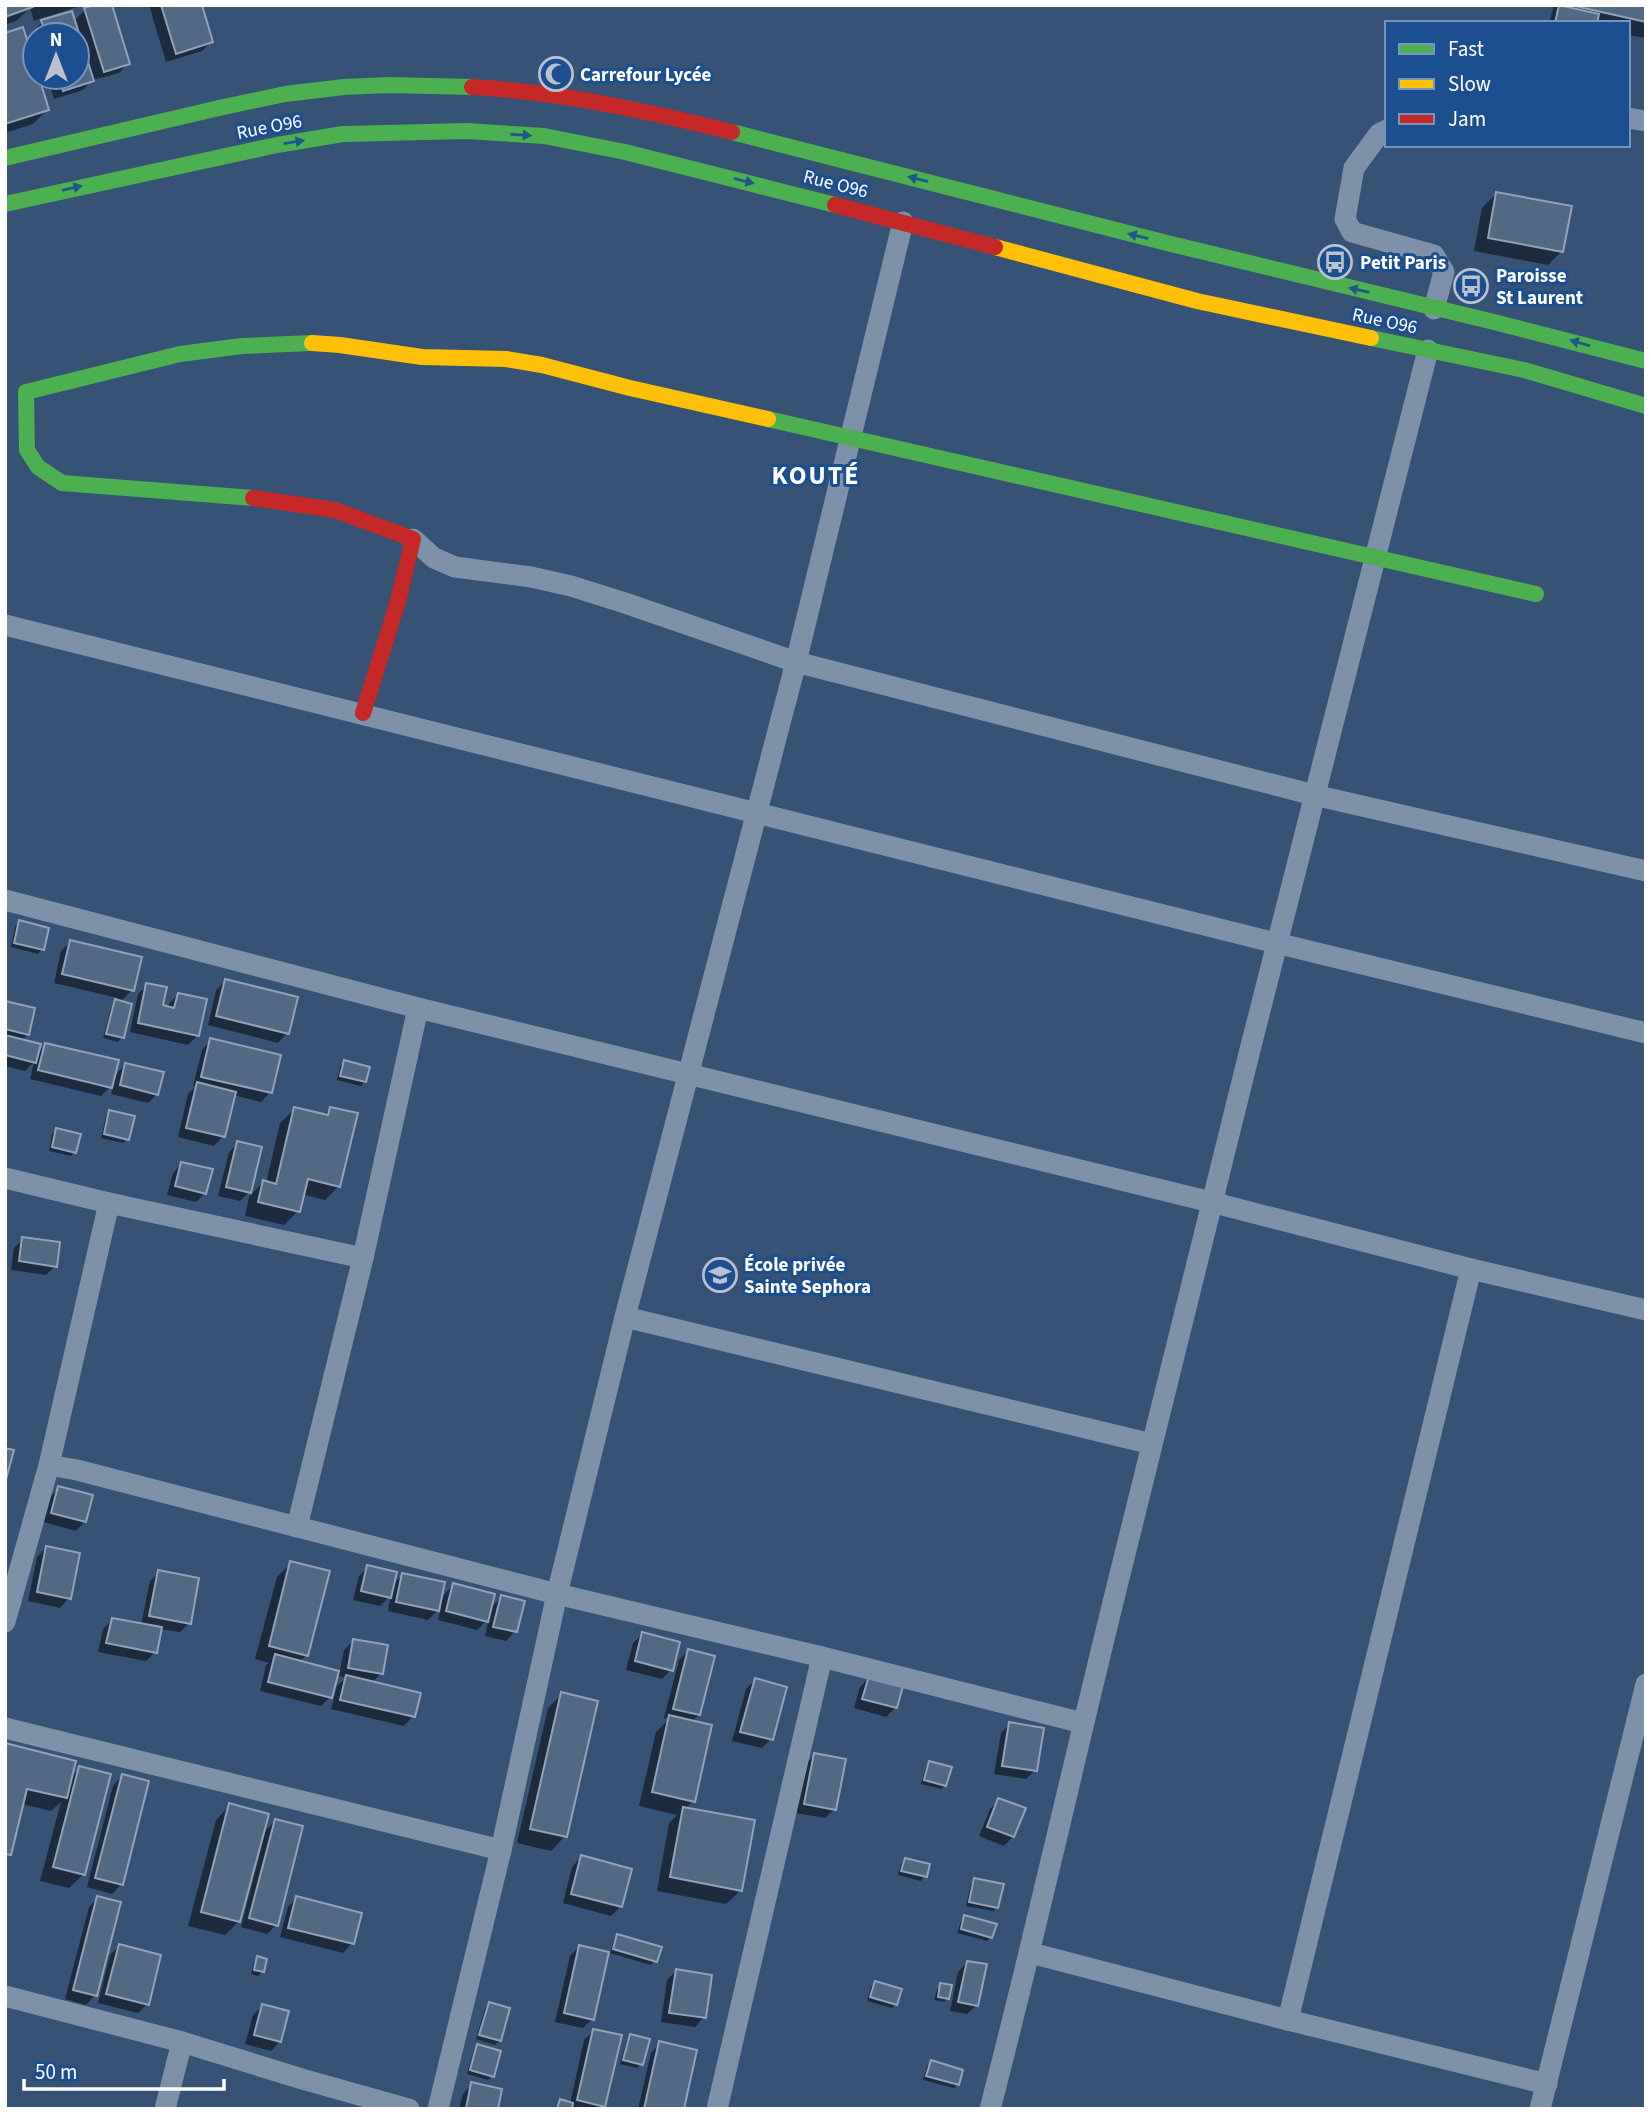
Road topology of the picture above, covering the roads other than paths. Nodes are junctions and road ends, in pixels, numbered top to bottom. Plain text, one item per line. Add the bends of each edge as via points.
1 (1385, 131) edge
2 (5, 158) edge
3 (5, 204) edge
4 (903, 222) junction
5 (1434, 309) junction
6 (1428, 350) junction
7 (1646, 361) edge
8 (15, 394) edge
9 (1646, 406) edge
10 (852, 437) junction
11 (413, 539) junction
12 (1374, 558) junction
13 (1536, 594) dead end
14 (5, 625) edge
15 (796, 662) junction
16 (362, 713) junction
17 (1314, 796) junction
18 (757, 814) junction
19 (1646, 871) edge
20 (5, 900) edge
21 (1276, 943) junction
22 (418, 1008) junction
23 (1646, 1033) edge
24 (688, 1073) junction
25 (5, 1178) edge
26 (1212, 1202) junction
27 (109, 1203) junction
28 (362, 1258) junction
29 (1471, 1269) junction
30 (1646, 1310) edge
31 (625, 1317) junction
32 (1152, 1444) junction
33 (49, 1465) junction
34 (297, 1527) junction
35 (556, 1594) junction
36 (5, 1622) edge
37 (822, 1657) junction
38 (1646, 1684) edge
39 (1083, 1723) junction
40 (5, 1728) edge
41 (501, 1850) junction
42 (1031, 1953) junction
43 (5, 1996) edge
44 (1288, 2020) junction
45 (182, 2042) junction
46 (1547, 2084) junction
47 (165, 2109) edge
48 (409, 2109) edge
49 (438, 2109) edge
50 (717, 2109) edge
51 (990, 2109) edge
52 (1540, 2109) edge

1 - 5 street via 1354,168 1345,219 1352,232 1434,255 1444,272
5 -> 2 main road, Rue O96 via 696,122 591,100 396,85 302,92
3 -> 4 main road, Rue O96 via 343,134 467,131 544,136 625,152
4 - 6 main road, Rue O96 via 1197,301
4 - 10 street
7 -> 5 main road, Rue O96
6 - 9 main road, Rue O96 via 1524,370
6 - 12 street
8 - 10 main road via 180,354 306,343 542,365
8 - 11 main road via 27,450 38,467 62,483 311,506 335,510
10 - 12 main road
10 - 15 street
11 - 15 street via 434,558 455,567 571,586
11 - 16 main road
12 - 13 main road
12 - 17 street
14 - 16 street
15 - 17 street
15 - 18 street
16 - 18 street
17 - 19 street
17 - 21 street
18 - 21 street
18 - 24 street
20 - 22 street
21 - 23 street
21 - 26 street
22 - 24 street
22 - 28 street
24 - 26 street
24 - 31 street
25 - 27 street
26 - 29 street
26 - 32 street
27 - 28 street
27 - 33 street
28 - 34 street
29 - 30 street
29 - 44 street
31 - 32 street
31 - 35 street
32 - 39 street
33 - 34 street
33 - 36 street
34 - 35 street
35 - 37 street
35 - 41 street
37 - 39 street
37 - 50 street
38 - 46 street
39 - 42 street
40 - 41 street
41 - 49 street
42 - 44 street
42 - 51 street
43 - 45 street
44 - 46 street
45 - 47 street
45 - 48 street
46 - 52 street

